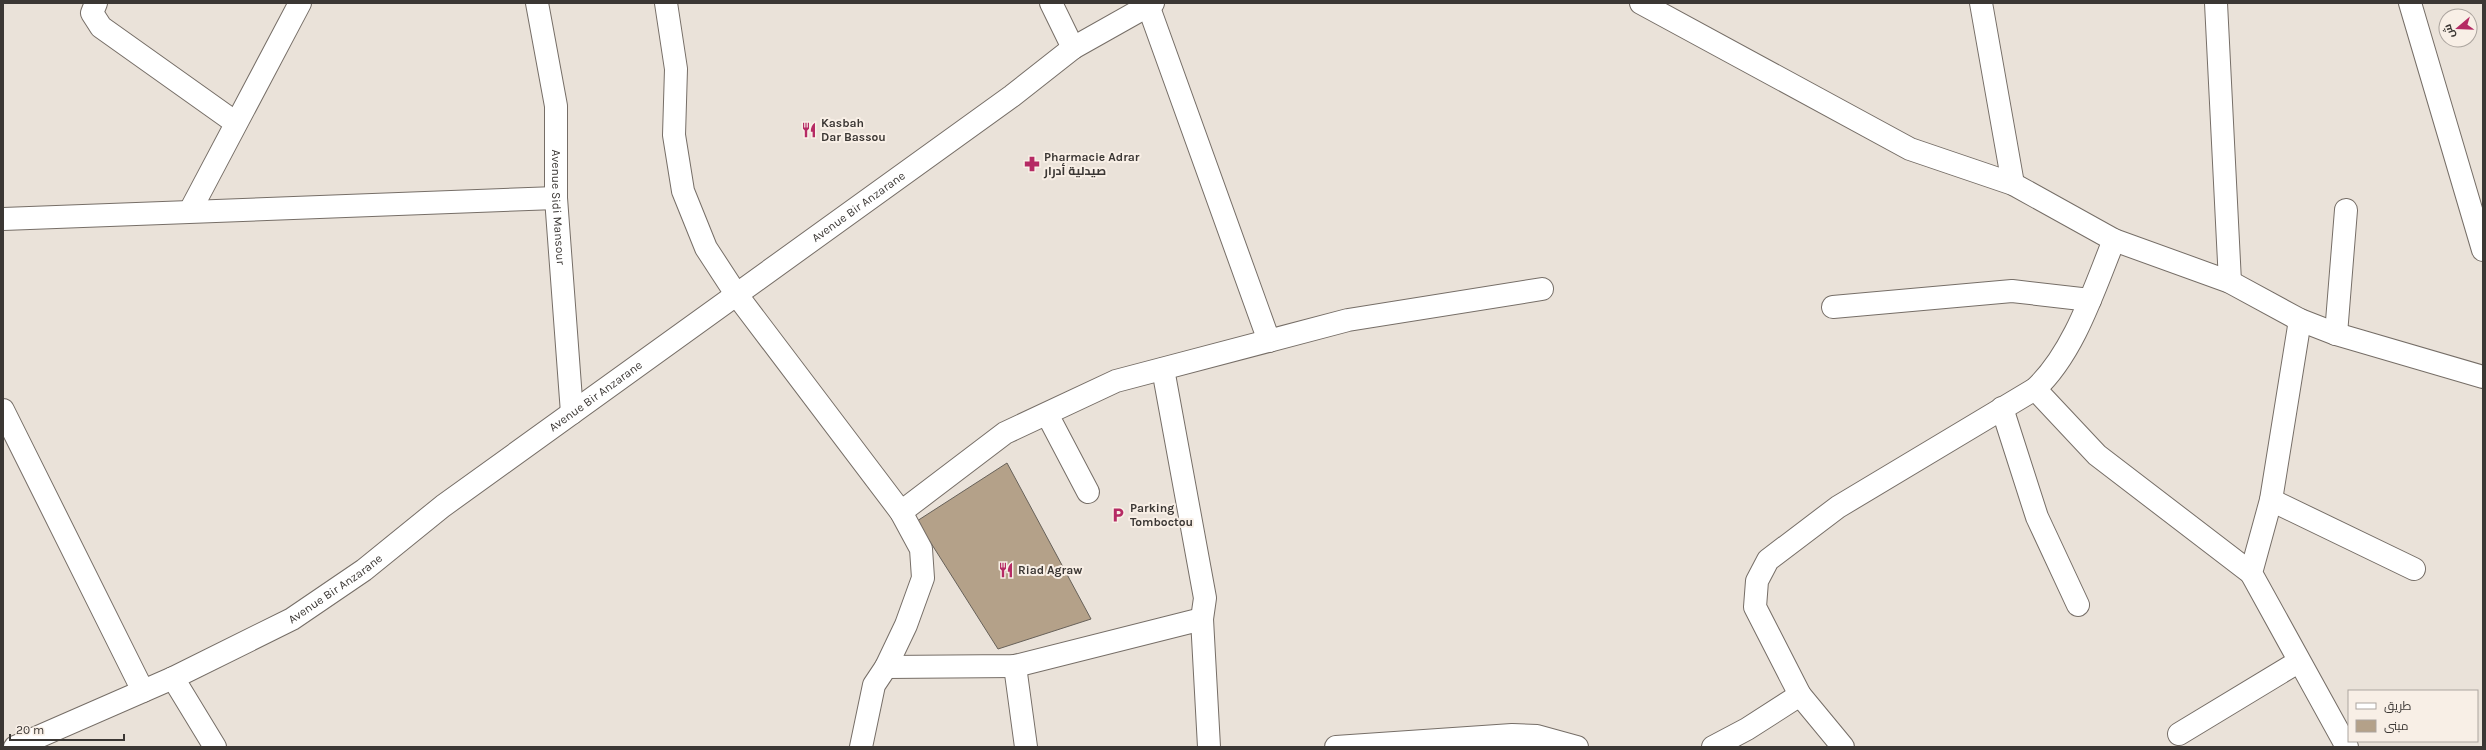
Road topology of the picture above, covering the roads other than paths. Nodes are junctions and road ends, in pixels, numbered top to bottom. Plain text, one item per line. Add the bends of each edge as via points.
1 (96, 3) edge
2 (300, 3) edge
3 (537, 3) edge
4 (666, 3) edge
5 (1051, 3) edge
6 (1641, 3) edge
7 (1981, 3) edge
8 (2216, 3) edge
9 (2410, 3) edge
10 (1150, 4) edge
11 (1073, 48) junction
12 (236, 123) junction
13 (2013, 184) junction
14 (556, 198) junction
15 (2346, 210) dead end
16 (190, 211) junction
17 (3, 219) edge
18 (2114, 240) junction
19 (2483, 250) edge
20 (2230, 282) junction
21 (1542, 289) dead end
22 (736, 294) junction
23 (2090, 300) junction
24 (1833, 308) dead end
25 (2300, 320) junction
26 (2336, 334) junction
27 (1269, 341) junction
28 (1163, 369) junction
29 (2483, 377) edge
30 (2035, 389) junction
31 (2002, 408) junction
32 (3, 410) edge
33 (572, 413) junction
34 (1047, 414) junction
35 (1088, 492) dead end
36 (2272, 500) junction
37 (901, 512) junction
38 (2414, 569) dead end
39 (2251, 572) junction
40 (2078, 605) dead end
41 (1202, 619) junction
42 (2298, 662) junction
43 (886, 666) junction
44 (1015, 666) junction
45 (173, 678) junction
46 (143, 691) junction
47 (1800, 695) junction
48 (2179, 734) dead end
49 (15, 747) edge
50 (216, 747) edge
51 (861, 747) edge
52 (1026, 747) edge
53 (1209, 747) edge
54 (1336, 747) edge
55 (1577, 747) edge
56 (1713, 747) edge
57 (1843, 747) edge
58 (2348, 747) edge

1 - 12 street via 92,13 101,27
2 - 12 street
3 - 14 street, Avenue Sidi Mansour via 556,106
4 - 22 street via 676,69 674,135 683,191 706,248
5 - 11 street
6 - 13 street via 1910,148
7 - 13 street
8 - 20 street
9 - 19 street
10 - 11 street, Avenue Bir Anzarane
10 - 27 street
11 - 22 street, Avenue Bir Anzarane via 1012,96
12 - 16 street
13 - 18 street
14 - 16 street
14 - 33 street, Avenue Sidi Mansour
15 - 26 street
16 - 17 street
18 - 20 street
18 - 23 street
20 - 25 street
21 - 27 street via 1348,320
22 - 33 street, Avenue Bir Anzarane
22 - 37 street
23 - 24 street via 2012,291
23 - 30 street via 2063,354 2050,375
25 - 26 street
25 - 36 street
26 - 29 street
27 - 28 street
28 - 34 street via 1116,381
28 - 41 street via 1205,598
30 - 31 street
30 - 39 street via 2097,455
31 - 40 street via 2037,517
31 - 47 street via 1838,507 1768,560 1757,581 1755,607
32 - 46 street
33 - 45 street, Avenue Bir Anzarane via 443,506 364,570 292,619
34 - 35 street
34 - 37 street via 1005,433
36 - 38 street
36 - 39 street
37 - 43 street via 921,549 923,578 906,625
39 - 42 street
41 - 44 street
41 - 53 street
42 - 48 street
42 - 58 street
43 - 44 street
43 - 51 street via 874,685
44 - 52 street
45 - 46 street, Avenue Bir Anzarane
45 - 50 street
46 - 49 street, Avenue Bir Anzarane
47 - 56 street
47 - 57 street
54 - 55 street via 1512,735 1537,736

